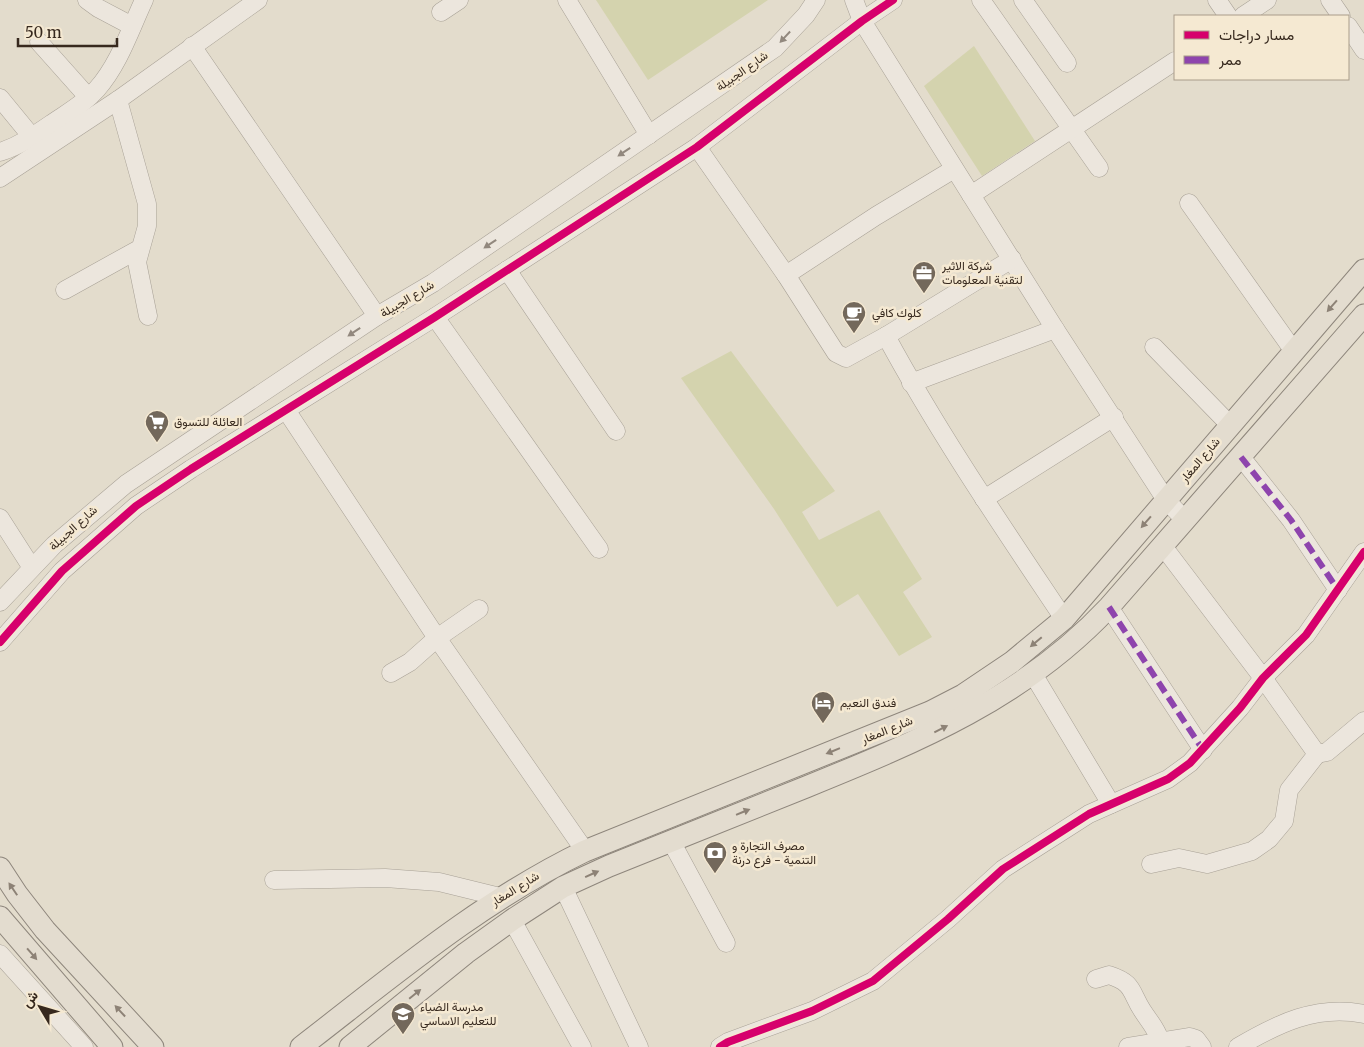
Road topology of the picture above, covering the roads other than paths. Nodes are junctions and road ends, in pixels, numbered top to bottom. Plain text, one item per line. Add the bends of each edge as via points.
1 (88, 0) edge
2 (144, 0) edge
3 (258, 0) edge
4 (459, 0) edge
5 (567, 0) edge
6 (816, 0) edge
7 (854, 0) edge
8 (893, 0) edge
9 (981, 0) edge
10 (1023, 0) edge
11 (1217, 0) edge
12 (1267, 0) edge
13 (1330, 0) edge
14 (441, 12) dead end
15 (1227, 15) edge
16 (1244, 15) edge
17 (1340, 15) edge
18 (862, 21) junction
19 (132, 26) junction
20 (1349, 28) edge
21 (39, 42) dead end
22 (192, 46) junction
23 (1364, 50) edge
24 (1067, 62) dead end
25 (1174, 62) edge
26 (88, 97) junction
27 (0, 98) edge
28 (118, 100) junction
29 (1071, 129) junction
30 (649, 134) junction
31 (32, 137) junction
32 (697, 147) junction
33 (0, 152) edge
34 (1099, 168) dead end
35 (954, 169) junction
36 (0, 178) edge
37 (971, 195) junction
38 (1189, 203) dead end
39 (139, 249) junction
40 (1012, 258) junction
41 (507, 270) junction
42 (1364, 270) edge
43 (786, 275) junction
44 (65, 290) dead end
45 (1364, 315) edge
46 (148, 316) dead end
47 (377, 316) junction
48 (435, 317) junction
49 (1055, 329) junction
50 (886, 336) junction
51 (1154, 347) dead end
52 (1293, 350) junction
53 (911, 383) junction
54 (286, 410) junction
55 (1114, 417) junction
56 (1230, 425) junction
57 (616, 431) dead end
58 (1241, 457) junction
59 (984, 498) junction
60 (1166, 500) junction
61 (0, 518) edge
62 (1185, 520) junction
63 (1162, 545) junction
64 (599, 549) dead end
65 (1364, 552) edge
66 (32, 568) junction
67 (1338, 590) junction
68 (0, 602) edge
69 (1110, 608) junction
70 (479, 609) dead end
71 (1064, 619) junction
72 (437, 638) junction
73 (0, 642) edge
74 (390, 673) dead end
75 (1033, 674) junction
76 (1263, 678) junction
77 (1364, 721) edge
78 (902, 725) junction
79 (911, 744) junction
80 (1203, 750) junction
81 (1317, 754) junction
82 (1111, 804) junction
83 (671, 841) junction
84 (584, 851) junction
85 (1151, 864) dead end
86 (0, 868) edge
87 (274, 880) dead end
88 (564, 887) junction
89 (500, 897) junction
90 (0, 917) edge
91 (512, 920) junction
92 (450, 933) junction
93 (726, 943) dead end
94 (466, 953) junction
95 (0, 954) edge
96 (1096, 979) dead end
97 (1364, 1014) edge
98 (1156, 1044) edge
99 (106, 1045) edge
100 (84, 1047) edge
101 (153, 1047) edge
102 (301, 1047) edge
103 (350, 1047) edge
104 (582, 1047) edge
105 (639, 1047) edge
106 (720, 1047) edge
107 (1128, 1047) edge
108 (1202, 1047) edge
109 (1238, 1047) edge

1 - 19 street
2 - 19 street
3 - 22 street
4 - 14 street
5 - 30 street
6 -> 30 street, شارع الجبيلة via 775,48
7 - 18 street
8 - 18 street
9 - 29 street
10 - 24 street
11 - 15 street
12 - 16 street
13 - 17 street
18 - 32 street
18 - 35 street
19 - 26 street via 108,75
20 - 23 street
21 - 26 street
22 - 28 street
22 - 47 street
25 - 29 street
26 - 31 street
27 - 31 street
28 - 36 street
28 - 39 street via 147,204 147,226
29 - 34 street
29 - 37 street
30 -> 47 street, شارع الجبيلة via 433,283
31 - 33 street
32 - 41 street
32 - 43 street
35 - 37 street
35 - 43 street
37 - 40 street
38 - 52 street
39 - 44 street
39 - 46 street via 137,269
40 - 49 street
40 - 50 street
41 - 48 street
41 - 57 street
42 -> 52 main road, شارع المغار
43 - 50 street via 836,353 846,358
45 - 58 main road, شارع المغار
47 -> 66 street, شارع الجبيلة via 126,484 77,524
48 - 54 street
48 - 64 street
49 - 53 street
49 - 55 street
50 - 53 street
51 - 56 street
52 - 56 main road, شارع المغار
53 - 59 street
54 - 72 street
54 - 73 street via 163,487 110,527 44,589
55 - 59 street
55 - 60 street
56 - 60 main road, شارع المغار
58 - 62 main road, شارع المغار
58 - 67 street via 1291,520
59 - 71 street
60 - 62 street
60 -> 71 main road, شارع المغار
61 - 66 street
62 - 63 main road, شارع المغار
63 - 69 main road, شارع المغار
63 - 76 street
65 - 67 street
66 - 68 street, شارع الجبيلة
67 - 76 street via 1306,635
69 - 75 main road, شارع المغار via 1085,634
69 - 80 street
70 - 72 street
71 -> 78 main road, شارع المغار via 1012,662 963,695
72 - 74 street via 410,662
72 - 84 street
79 -> 75 main road, شارع المغار via 988,703
75 - 82 street
76 - 80 street
76 - 81 street
77 - 81 street via 1327,752
78 - 79 main road
78 -> 84 main road, شارع المغار
83 -> 79 main road, شارع المغار
80 - 82 street via 1168,779
81 - 85 street via 1289,790 1284,820 1269,839 1252,851 1207,864 1179,858
82 - 106 street via 1089,814 1003,869 873,981 812,1011
88 -> 83 main road, شارع المغار
83 - 93 street
84 - 89 main road, شارع المغار via 542,871
101 -> 86 main road via 45,930
87 - 89 street via 385,878 439,882
88 - 91 main road, شارع المغار
88 - 105 street
89 - 92 main road, شارع المغار
90 -> 99 main road
91 - 94 main road, شارع المغار
91 - 104 street
92 - 94 main road
92 - 102 main road, شارع المغار
103 -> 94 main road, شارع المغار
95 - 100 street
96 - 98 street via 1109,975 1134,990 1142,1010 1156,1027
97 - 109 street via 1351,1011 1310,1014 1276,1025
98 - 107 street
98 - 108 street via 1190,1037

